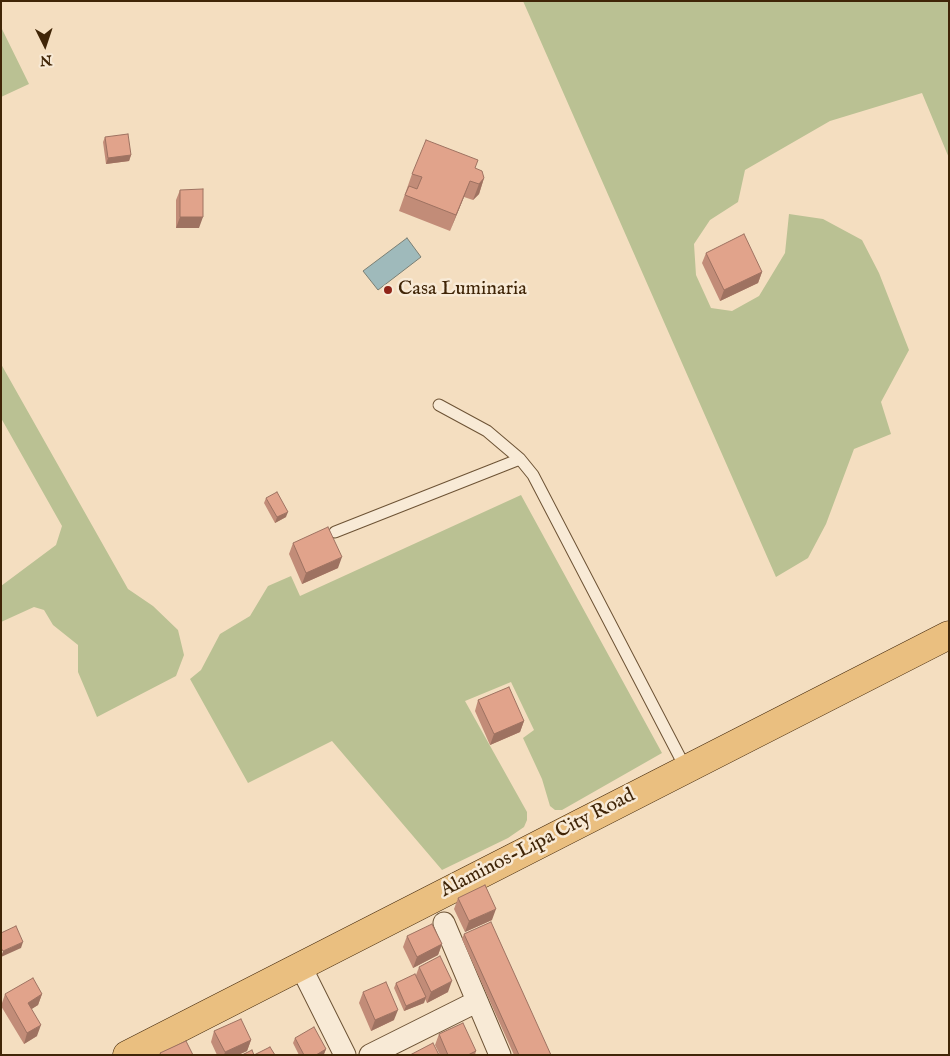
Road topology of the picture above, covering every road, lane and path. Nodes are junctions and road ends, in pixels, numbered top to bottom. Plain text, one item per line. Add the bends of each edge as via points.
1 (440, 405) dead end
2 (520, 459) junction
3 (335, 532) dead end
4 (949, 635) edge
5 (686, 769) junction
6 (444, 923) dead end
7 (300, 966) junction
8 (476, 1002) junction
9 (127, 1055) edge
10 (345, 1055) edge
11 (370, 1055) edge
12 (500, 1055) edge

1 - 2 lane via 487,431
2 - 3 lane
2 - 5 lane via 544,494
4 - 5 main road, Alaminos-Lipa City Road
5 - 7 main road, Alaminos-Lipa City Road
6 - 8 street
7 - 9 main road, Alaminos-Lipa City Road
7 - 10 street
8 - 11 street
8 - 12 street

